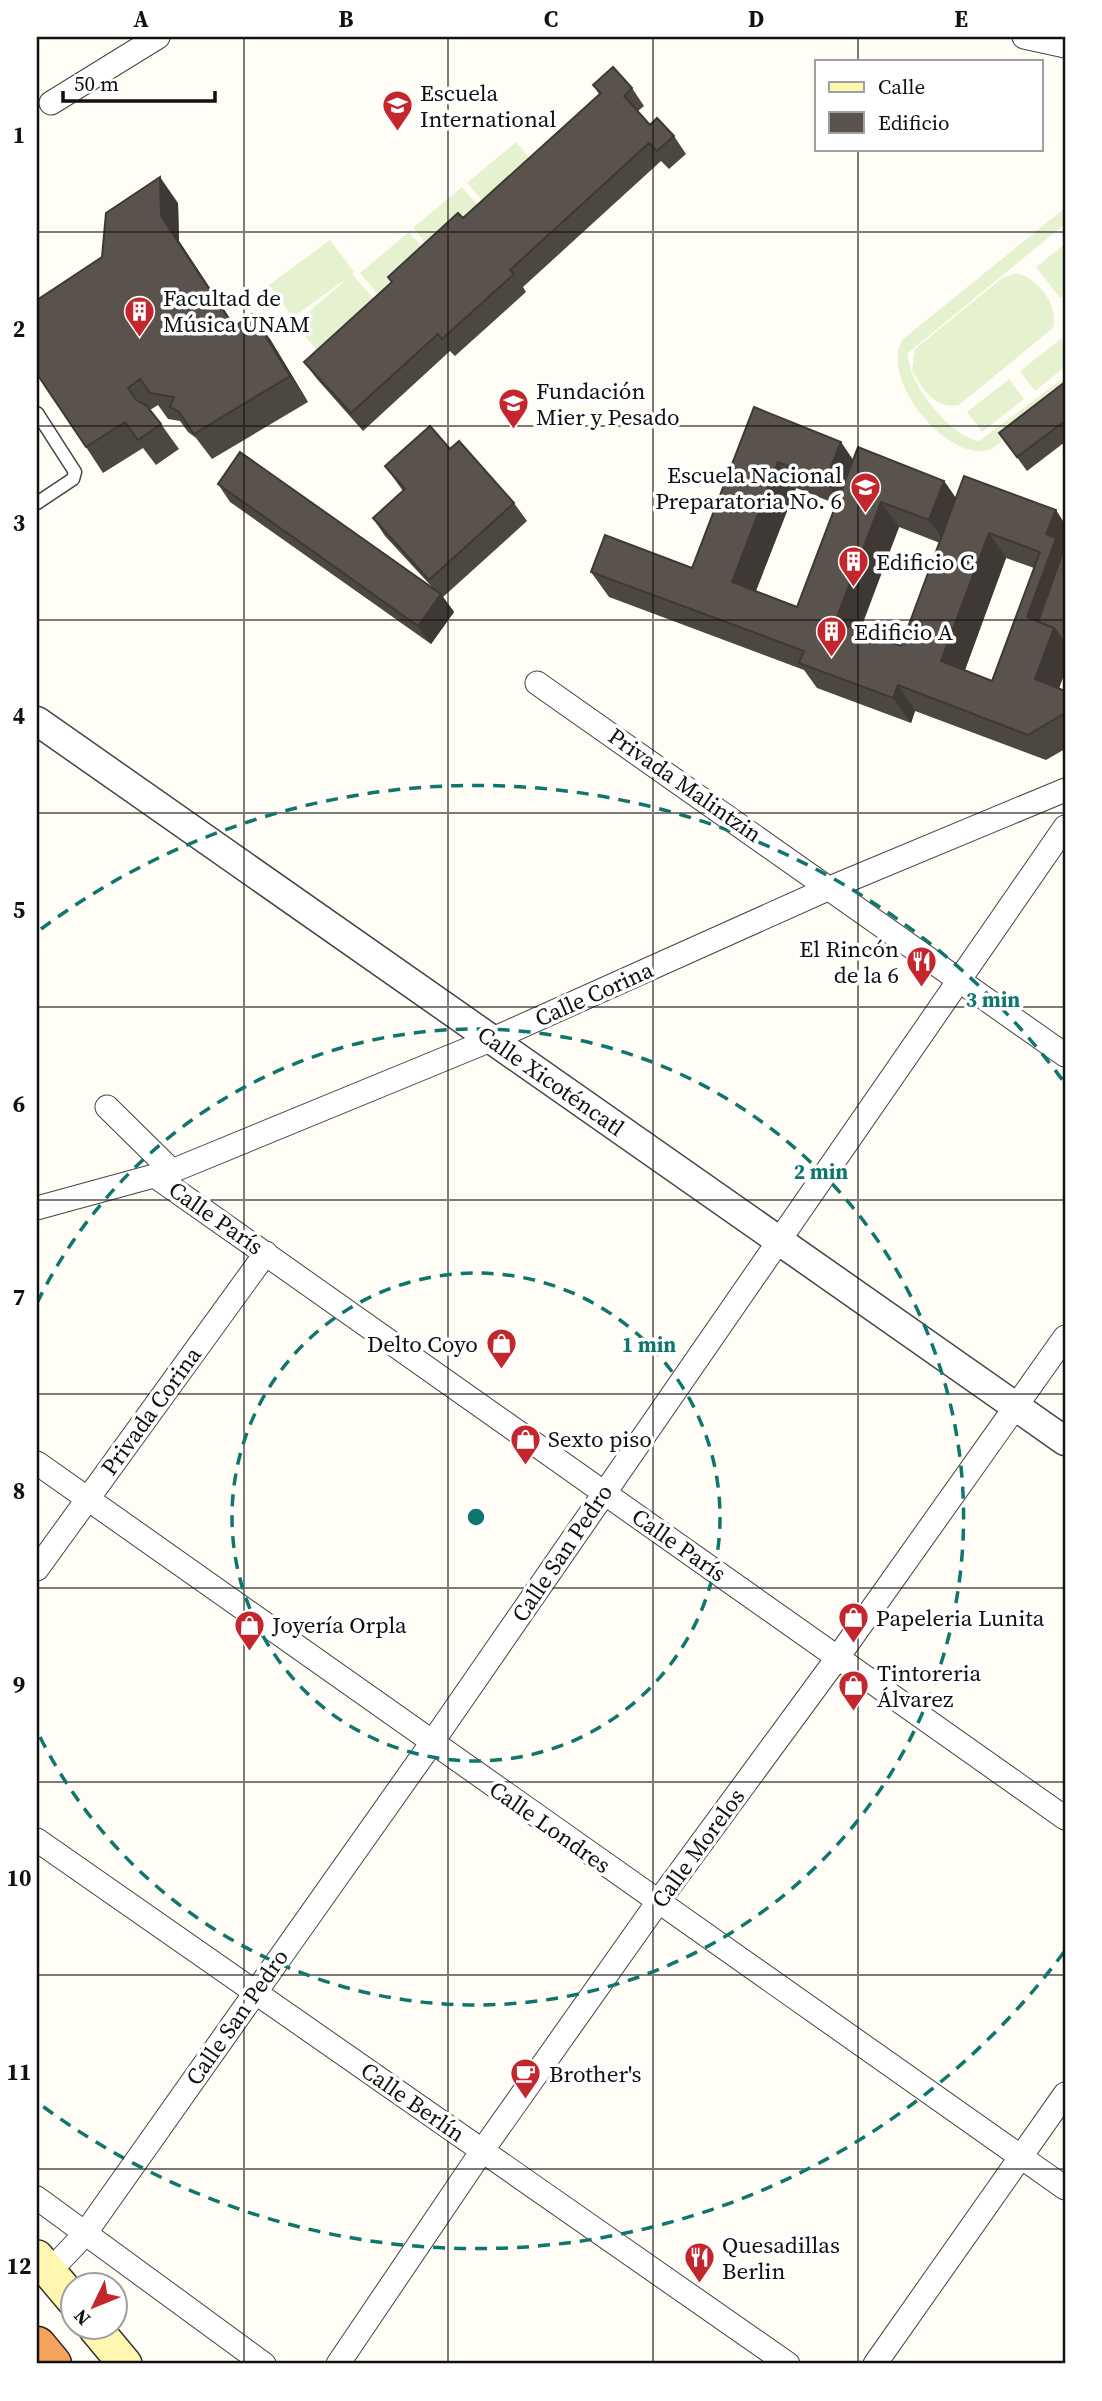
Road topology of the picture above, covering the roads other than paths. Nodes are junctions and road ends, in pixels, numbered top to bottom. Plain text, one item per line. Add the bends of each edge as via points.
1 (158, 37) edge
2 (1024, 37) edge
3 (1065, 46) edge
4 (51, 103) dead end
5 (37, 413) edge
6 (37, 503) edge
7 (537, 683) dead end
8 (37, 721) edge
9 (1065, 790) edge
10 (1065, 827) edge
11 (832, 887) junction
12 (959, 980) junction
13 (493, 1039) junction
14 (1065, 1055) edge
15 (107, 1107) dead end
16 (164, 1173) junction
17 (37, 1208) edge
18 (779, 1242) junction
19 (266, 1253) junction
20 (1065, 1337) edge
21 (1016, 1406) junction
22 (1065, 1441) edge
23 (37, 1463) edge
24 (603, 1493) junction
25 (87, 1499) junction
26 (37, 1569) edge
27 (838, 1657) junction
28 (431, 1744) junction
29 (1065, 1818) edge
30 (37, 1840) edge
31 (658, 1902) junction
32 (255, 1990) junction
33 (1065, 2094) edge
34 (482, 2151) junction
35 (1021, 2157) junction
36 (1065, 2188) edge
37 (37, 2198) edge
38 (84, 2235) junction
39 (43, 2264) edge
40 (60, 2284) edge
41 (107, 2342) edge
42 (37, 2346) edge
43 (52, 2364) edge
44 (125, 2364) edge
45 (264, 2364) edge
46 (338, 2364) edge
47 (788, 2364) edge
48 (875, 2364) edge

1 - 4 street
2 - 3 street
5 - 6 lane via 75,472 73,479
7 - 11 street, Privada Malintzin
8 - 13 street, Calle Xicoténcatl
9 - 11 street, Calle Corina
10 - 12 street, Calle San Pedro
11 - 12 street, Privada Malintzin
11 - 13 street, Calle Corina
12 - 14 street, Privada Malintzin
12 - 18 street, Calle San Pedro
13 - 16 street, Calle Corina
13 - 18 street, Calle Xicoténcatl
15 - 16 street, Calle París
16 - 17 street, Calle Corina
16 - 19 street, Calle París
18 - 21 street, Calle Xicoténcatl
18 - 24 street, Calle San Pedro
19 - 24 street, Calle París
19 - 25 street, Privada Corina
20 - 21 street, Calle Morelos
21 - 22 street, Calle Xicoténcatl
21 - 27 street, Calle Morelos
23 - 25 street, Calle Londres
24 - 27 street, Calle París
24 - 28 street, Calle San Pedro
25 - 26 street, Privada Corina
25 - 28 street, Calle Londres
27 - 29 street, Calle París
27 - 31 street, Calle Morelos
28 - 31 street, Calle Londres
28 - 32 street, Calle San Pedro
30 - 32 street, Calle Berlín
31 - 34 street, Calle Morelos
31 - 35 street, Calle Londres
32 - 34 street, Calle Berlín
32 - 38 street, Calle San Pedro
33 - 35 street
34 - 46 street, Calle Morelos
34 - 47 street, Calle Berlín
35 - 36 street, Calle Londres
35 - 48 street
37 - 38 street
38 - 39 street, Calle San Pedro
38 - 45 street
39 - 40 main road
41 - 44 main road
42 - 43 highway

